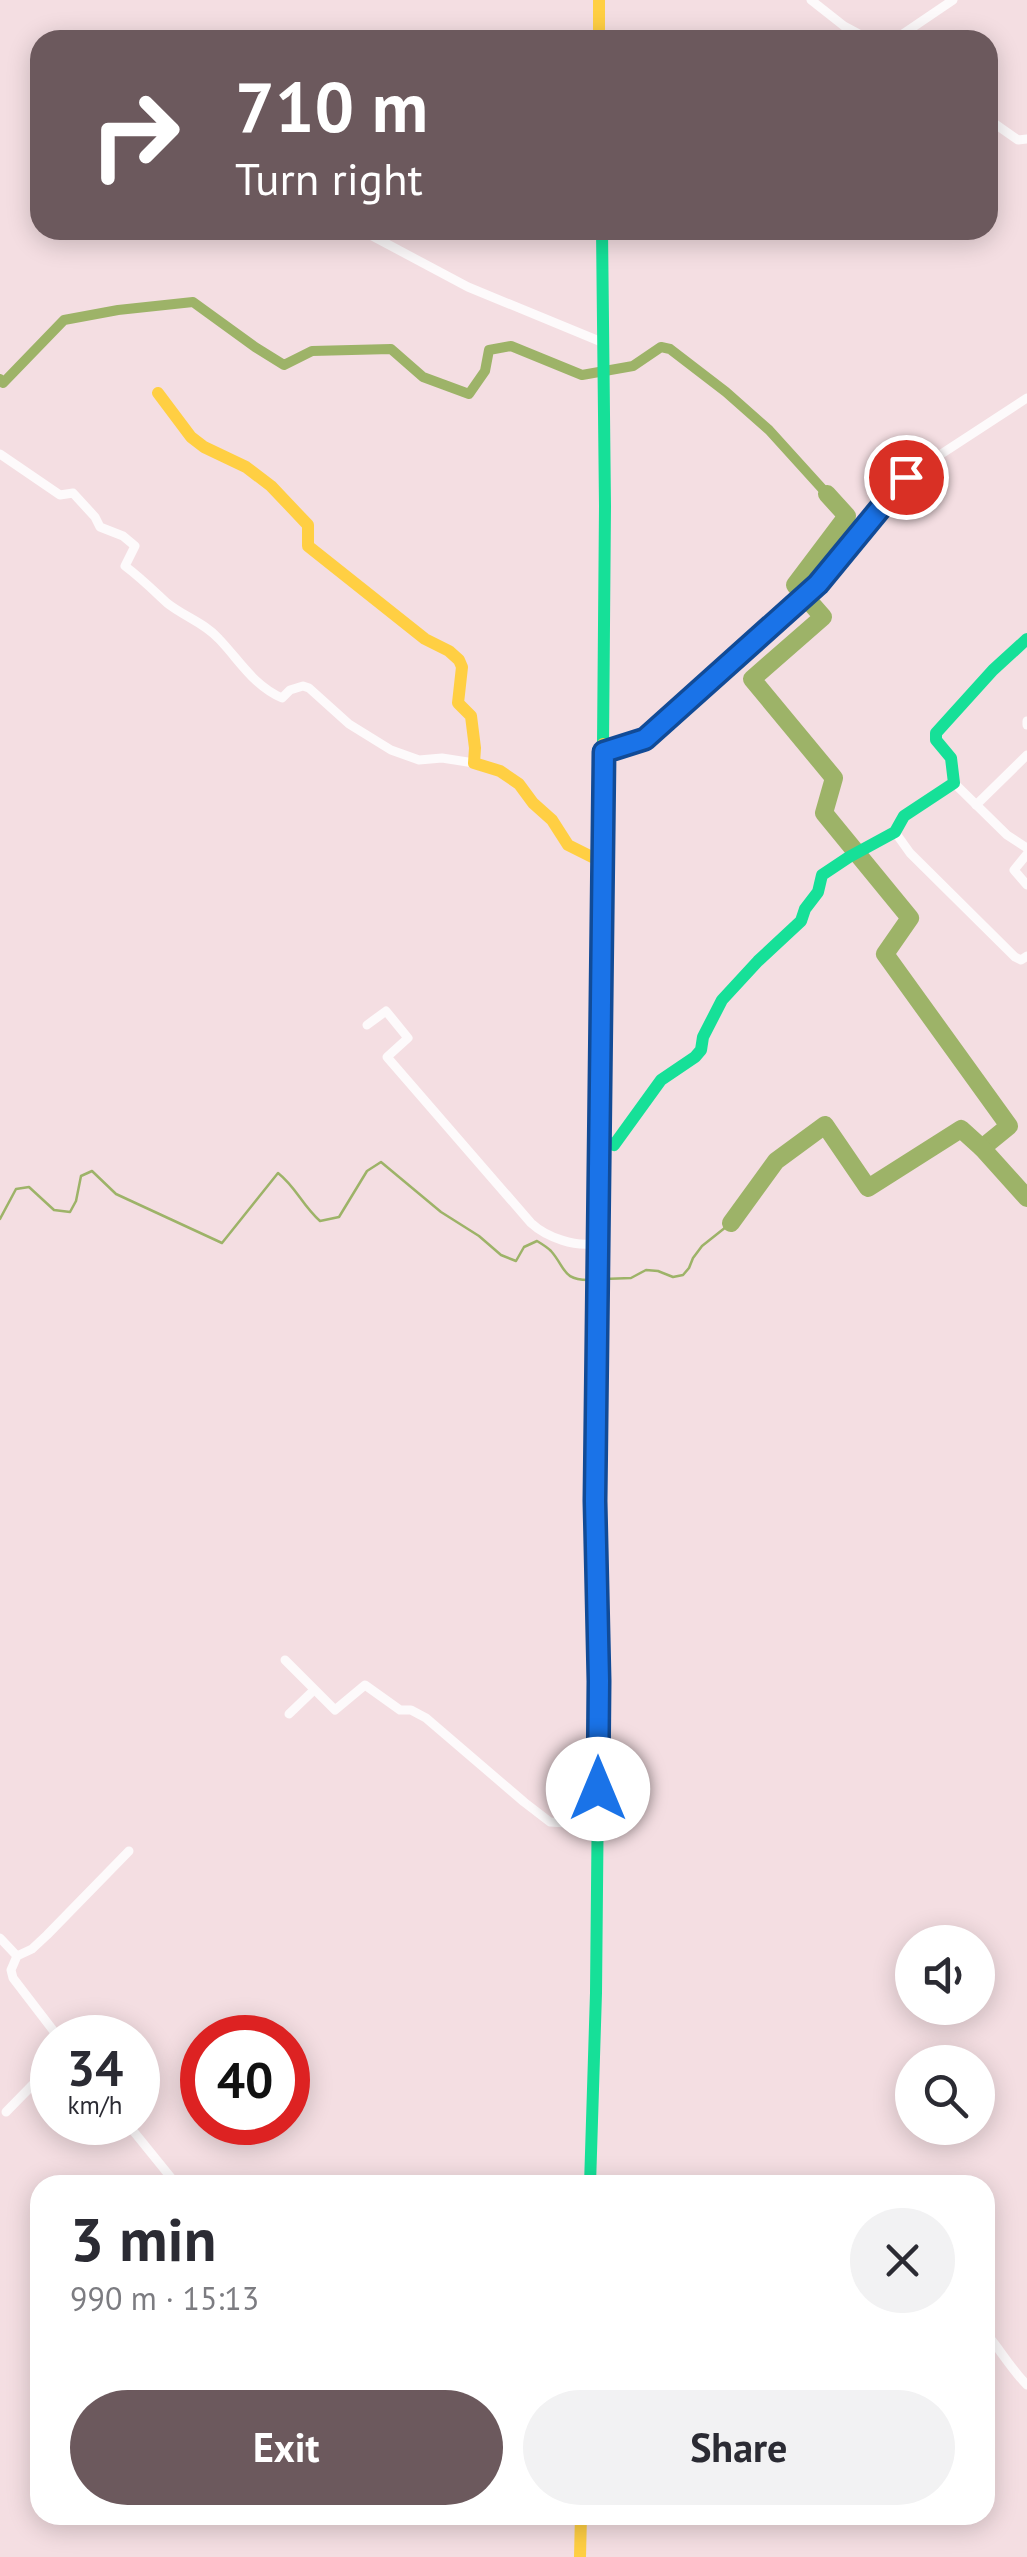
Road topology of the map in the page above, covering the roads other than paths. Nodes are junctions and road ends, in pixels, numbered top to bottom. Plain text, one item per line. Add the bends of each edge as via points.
1 (599, 0) edge
2 (811, 0) edge
3 (953, 0) edge
4 (599, 30) edge
5 (851, 30) edge
6 (909, 30) edge
7 (998, 126) edge
8 (1027, 139) edge
9 (380, 240) edge
10 (602, 240) edge
11 (604, 343) junction
12 (158, 392) dead end
13 (1027, 398) edge
14 (0, 454) edge
15 (1027, 639) edge
16 (604, 752) junction
17 (1027, 755) edge
18 (474, 764) junction
19 (954, 783) junction
20 (976, 805) junction
21 (895, 832) junction
22 (1027, 851) edge
23 (602, 862) junction
24 (1027, 884) edge
25 (1027, 956) edge
26 (367, 1024) dead end
27 (598, 1138) junction
28 (597, 1243) junction
29 (286, 1660) dead end
30 (314, 1690) junction
31 (289, 1714) dead end
32 (598, 1825) junction
33 (129, 1852) dead end
34 (0, 1938) edge
35 (17, 1956) junction
36 (41, 2015) edge
37 (30, 2087) edge
38 (6, 2112) dead end
39 (145, 2145) edge
40 (170, 2175) edge
41 (590, 2175) edge
42 (995, 2344) edge
43 (1027, 2385) edge
44 (581, 2525) edge
45 (580, 2557) edge

1 - 4 street
2 - 5 street
3 - 6 street
7 - 8 street
9 - 11 street via 468,287
10 - 11 street
11 - 16 street
12 - 18 street via 191,437 271,486 308,525 308,546 424,640 459,660 458,703 471,716
13 - 16 street via 906,477 818,584 645,739
14 - 18 street via 60,495 73,493 100,528 134,546 125,566 219,638 264,690 282,698 310,688 391,750 419,760
15 - 19 street via 936,733 954,762
16 - 23 street
17 - 20 street
18 - 23 street via 519,784 568,845
19 - 20 street
19 - 21 street via 904,816
20 - 22 street
21 - 25 street via 1015,957
21 - 27 street via 822,875 801,921 722,1000 701,1050 661,1080 614,1145
22 - 24 street via 1014,870
23 - 27 street
26 - 28 street via 386,1012 408,1038 387,1058 542,1234
27 - 28 street
28 - 32 street
29 - 30 street
30 - 31 street
30 - 32 street via 334,1710 365,1685 400,1710 426,1718 550,1822
32 - 41 street
33 - 35 street via 48,1935
34 - 35 street
35 - 36 street via 13,1978
37 - 38 street
39 - 40 street
42 - 43 street
44 - 45 street

